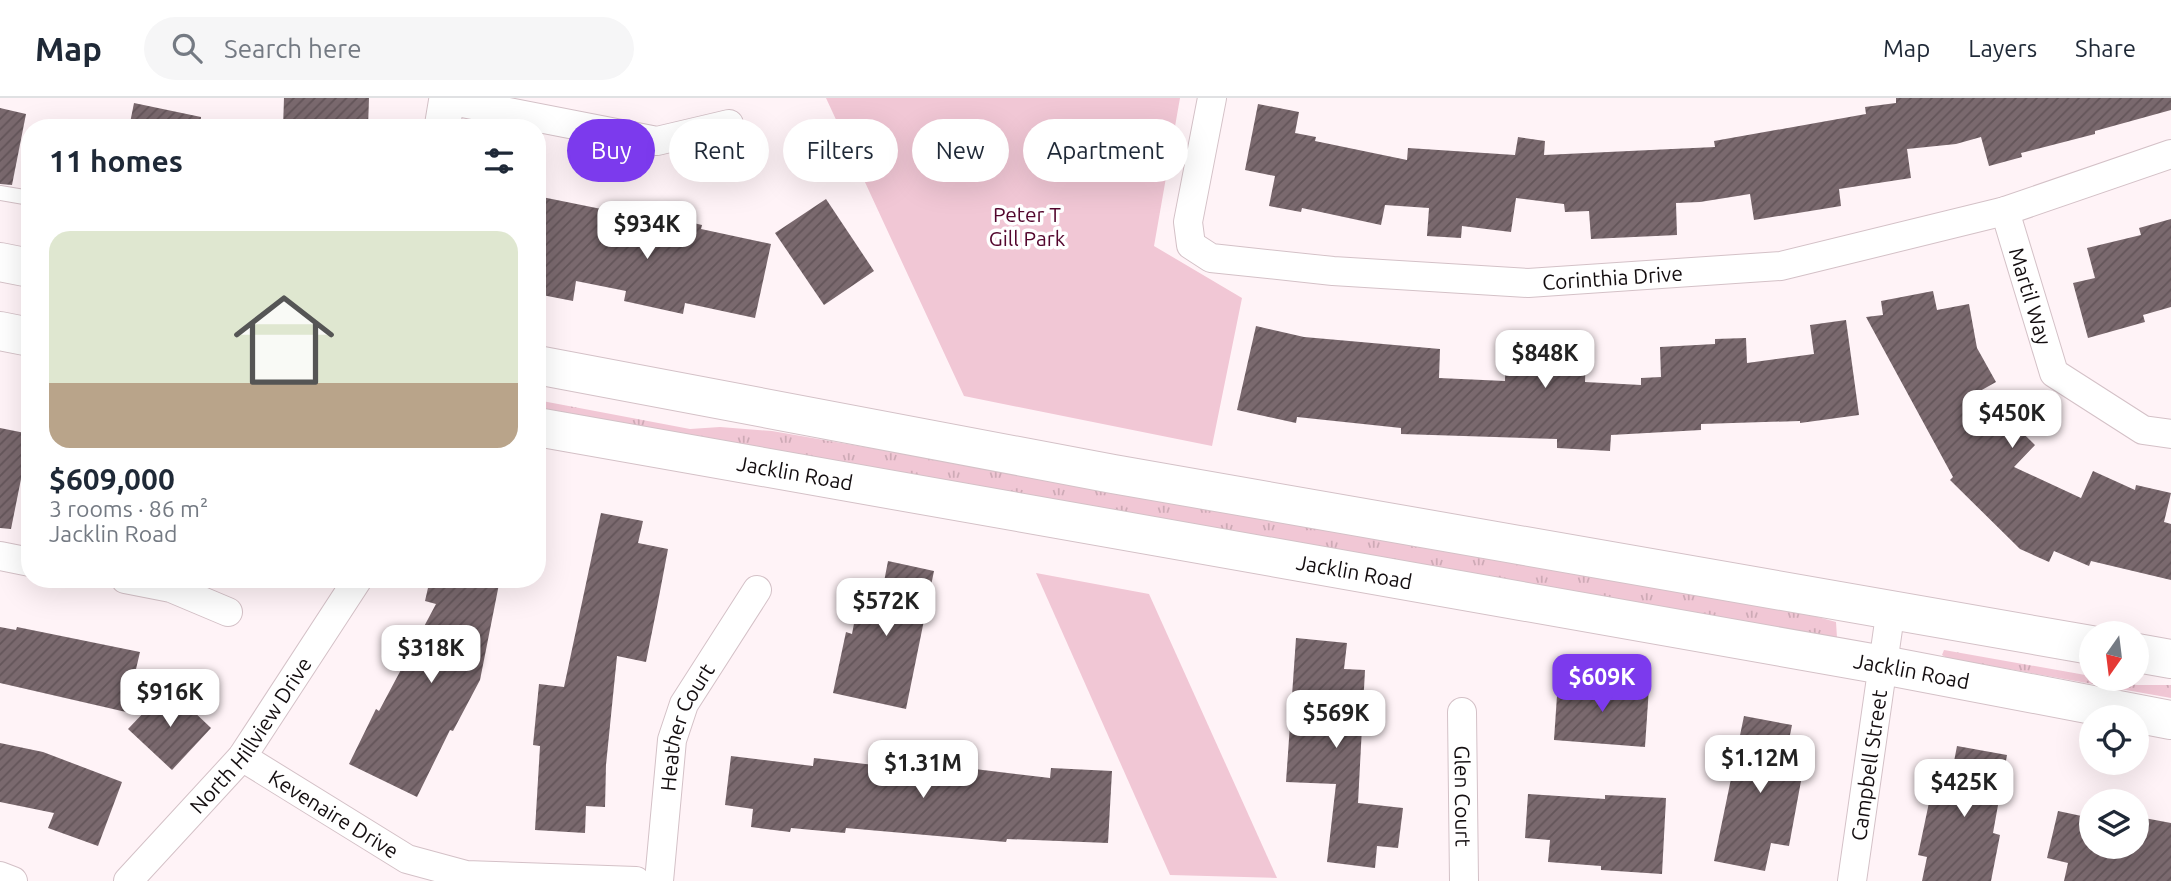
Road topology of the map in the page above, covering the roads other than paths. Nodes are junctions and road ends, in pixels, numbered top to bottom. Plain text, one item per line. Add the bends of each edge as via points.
1 (1212, 98) edge
2 (445, 109) edge
3 (511, 119) edge
4 (546, 124) edge
5 (669, 138) edge
6 (2171, 154) edge
7 (0, 193) edge
8 (21, 196) edge
9 (2005, 211) junction
10 (0, 262) edge
11 (21, 266) edge
12 (0, 331) edge
13 (21, 335) edge
14 (546, 367) edge
15 (546, 430) edge
16 (2171, 434) edge
17 (0, 556) edge
18 (21, 560) edge
19 (171, 588) edge
20 (355, 588) edge
21 (757, 590) dead end
22 (1891, 608) junction
23 (228, 612) dead end
24 (2079, 643) edge
25 (2149, 655) edge
26 (2171, 659) edge
27 (1883, 665) junction
28 (1462, 712) dead end
29 (2171, 720) edge
30 (242, 757) junction
31 (0, 876) edge
32 (13, 881) edge
33 (128, 881) edge
34 (635, 881) edge
35 (659, 881) edge
36 (1464, 881) edge
37 (1852, 881) edge

1 - 9 street, Corinthia Drive via 1188,222 1191,245 1211,258 1528,283 1781,266
2 - 3 street
4 - 5 street via 657,141
6 - 9 street, Corinthia Drive
7 - 8 lane
9 - 16 street, Martil Way via 2054,373 2143,430
10 - 11 main road
12 - 13 main road
14 - 22 main road via 1113,474
15 - 27 main road, Jacklin Road
17 - 18 street
19 - 23 street
20 - 30 street, North Hillview Drive
21 - 35 street, Heather Court via 684,704 672,740
22 - 24 main road
22 - 27 street, Campbell Street
25 - 26 main road
27 - 29 main road, Jacklin Road
27 - 37 street, Campbell Street
28 - 36 street, Glen Court
30 - 33 street, North Hillview Drive
30 - 34 street, Kevenaire Drive via 407,859 466,876
31 - 32 street

